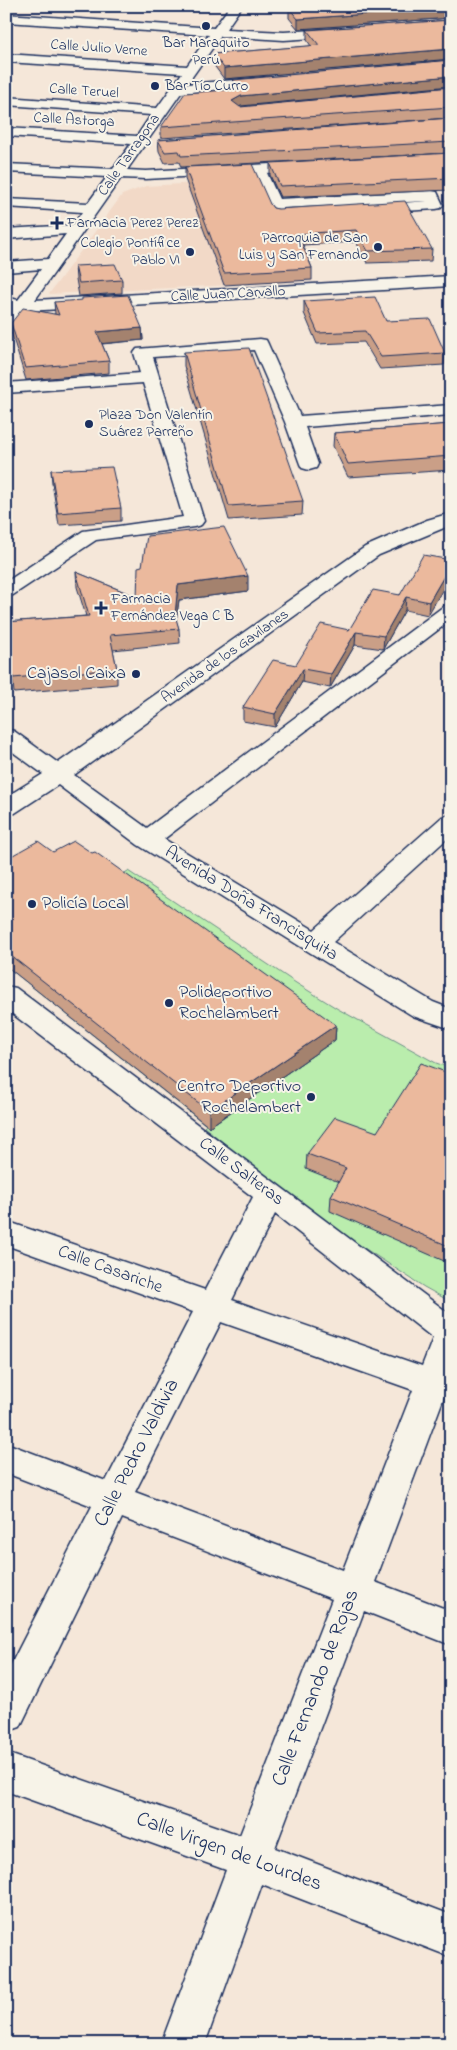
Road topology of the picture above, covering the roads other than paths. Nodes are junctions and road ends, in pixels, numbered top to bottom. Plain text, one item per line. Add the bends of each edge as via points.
1 (236, 6) edge
2 (61, 11) dead end
3 (6, 18) edge
4 (51, 21) junction
5 (353, 31) edge
6 (217, 32) junction
7 (38, 34) dead end
8 (26, 46) dead end
9 (8, 60) edge
10 (190, 70) junction
11 (287, 79) edge
12 (220, 85) junction
13 (177, 89) junction
14 (230, 98) edge
15 (6, 101) edge
16 (159, 112) junction
17 (6, 132) edge
18 (138, 143) junction
19 (155, 145) dead end
20 (326, 165) edge
21 (6, 168) edge
22 (258, 169) junction
23 (115, 174) junction
24 (450, 194) edge
25 (6, 204) edge
26 (91, 208) junction
27 (77, 229) junction
28 (6, 234) edge
29 (53, 263) junction
30 (6, 268) edge
31 (451, 281) edge
32 (6, 302) edge
33 (23, 306) junction
34 (6, 329) edge
35 (150, 377) junction
36 (6, 388) edge
37 (451, 410) edge
38 (294, 422) junction
39 (309, 464) dead end
40 (442, 521) edge
41 (451, 536) edge
42 (6, 591) edge
43 (451, 610) edge
44 (6, 736) edge
45 (59, 774) junction
46 (6, 808) edge
47 (451, 822) edge
48 (147, 840) junction
49 (315, 944) junction
50 (6, 995) edge
51 (451, 1020) edge
52 (270, 1194) junction
53 (6, 1233) edge
54 (213, 1307) junction
55 (451, 1333) edge
56 (432, 1384) junction
57 (6, 1458) edge
58 (114, 1499) junction
59 (353, 1590) junction
60 (451, 1628) edge
61 (6, 1714) edge
62 (6, 1772) edge
63 (251, 1859) junction
64 (451, 1936) edge
65 (184, 2044) edge

1 - 6 street, Calle Tarragona
2 - 4 street
3 - 4 street
4 - 6 street
4 - 7 street
5 - 6 street via 284,36
6 - 10 street, Calle Tarragona via 207,56
8 - 9 street
9 - 10 street, Calle Julio Verne
10 - 13 street, Calle Tarragona
11 - 12 street
12 - 13 street
12 - 14 street
13 - 16 street, Calle Tarragona
15 - 16 street, Calle Teruel
16 - 18 street, Calle Tarragona
17 - 18 street, Calle Astorga
18 - 19 street, Calle Astorga
18 - 23 street, Calle Tarragona
20 - 22 street
21 - 23 street
22 - 23 street
22 - 24 street via 278,215 436,205 432,195
23 - 26 street, Calle Tarragona
25 - 26 street
26 - 27 street, Calle Tarragona
27 - 28 street
27 - 29 street, Calle Tarragona
29 - 30 street
29 - 33 street, Calle Tarragona
31 - 33 street, Calle Juan Carvallo
32 - 33 street, Calle Juan Carvallo
33 - 34 street, Calle Tarragona
35 - 36 street
35 - 38 street via 143,353 260,344
35 - 42 street via 194,521 90,535
37 - 38 street
38 - 39 street
40 - 41 street
40 - 45 street, Avenida de los Gavilanes via 372,551
43 - 48 street
44 - 45 street, Avenida Doña Francisquita
45 - 46 street, Avenida de los Gavilanes
45 - 48 street, Avenida Doña Francisquita
47 - 49 street
48 - 49 street, Avenida Doña Francisquita
49 - 51 street, Avenida Doña Francisquita via 423,1009
50 - 52 street, Calle Salteras
52 - 54 street, Calle Pedro Valdivia
52 - 55 street, Calle Salteras
53 - 54 street, Calle Casariche
54 - 56 street, Calle Casariche
54 - 58 street, Calle Pedro Valdivia
55 - 56 street, Calle Fernando de Rojas
56 - 59 street, Calle Fernando de Rojas
57 - 58 street
58 - 59 street
58 - 61 street, Calle Pedro Valdivia
59 - 60 street
59 - 63 street, Calle Fernando de Rojas
62 - 63 street, Calle Virgen de Lourdes
63 - 64 street, Calle Virgen de Lourdes
63 - 65 street, Calle Fernando de Rojas

